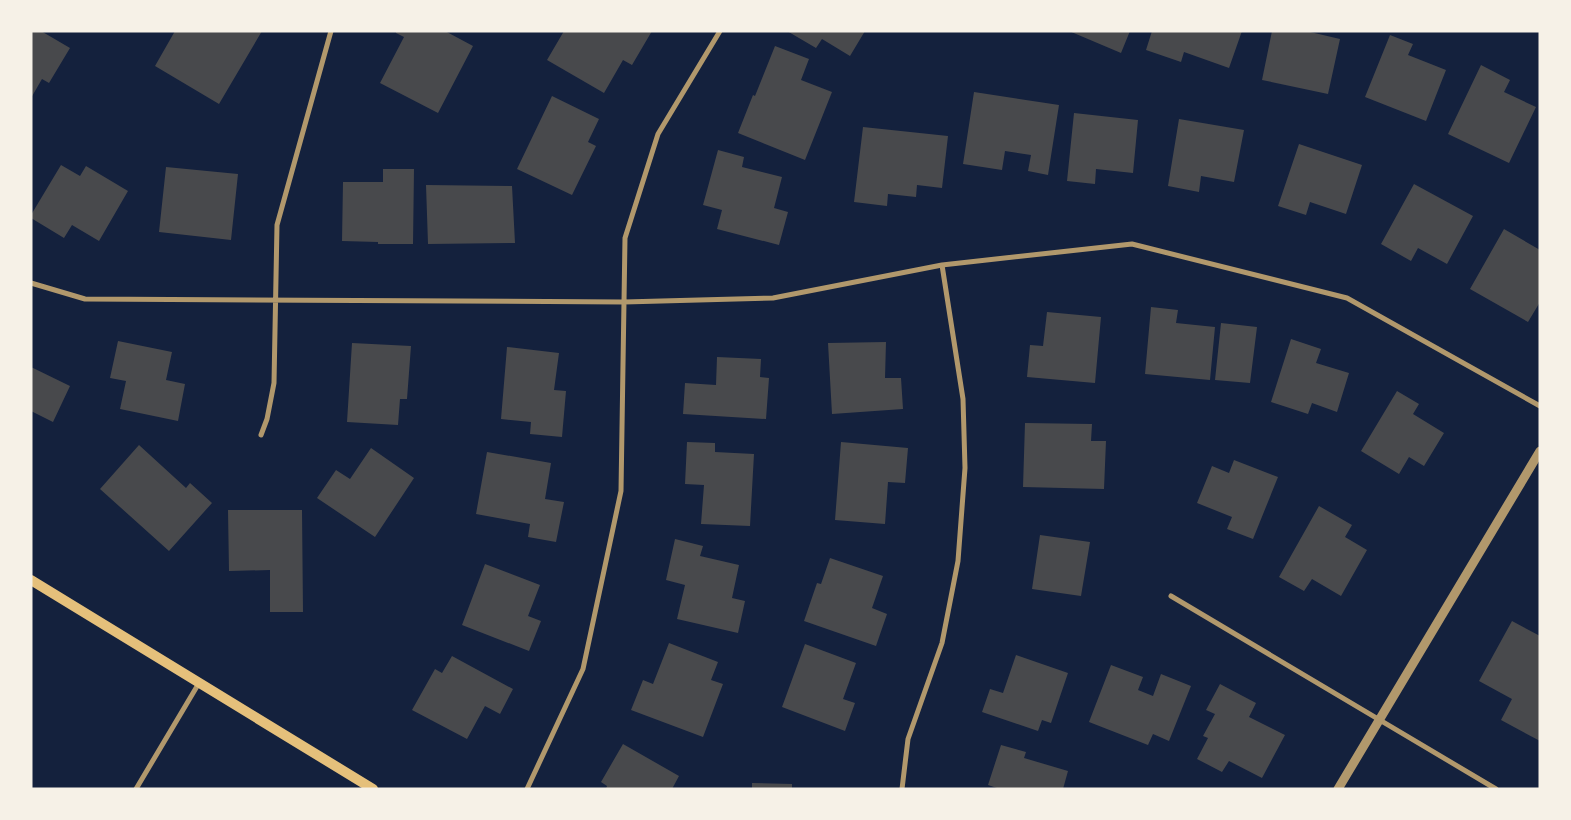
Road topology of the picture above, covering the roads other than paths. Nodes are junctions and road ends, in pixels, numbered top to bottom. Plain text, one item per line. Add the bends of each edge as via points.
1 (331, 31) edge
2 (720, 31) edge
3 (942, 265) junction
4 (31, 283) edge
5 (275, 301) junction
6 (624, 302) junction
7 (1540, 406) edge
8 (261, 435) dead end
9 (1540, 451) edge
10 (31, 580) edge
11 (1171, 596) dead end
12 (199, 683) junction
13 (1379, 719) junction
14 (136, 789) edge
15 (373, 789) edge
16 (527, 789) edge
17 (902, 789) edge
18 (1338, 789) edge
19 (1496, 789) edge

1 - 5 street via 277,225
2 - 6 street via 658,134 625,238
3 - 6 street via 773,298
3 - 7 street via 1132,244 1347,298
3 - 17 street via 963,399 964,468 958,561 942,643 908,739
4 - 5 street via 85,299
5 - 6 street
5 - 8 street via 274,383 268,419
6 - 16 street via 621,491 583,669
9 - 13 street
10 - 12 main road
11 - 13 street
12 - 14 street
12 - 15 main road
13 - 18 street
13 - 19 street

